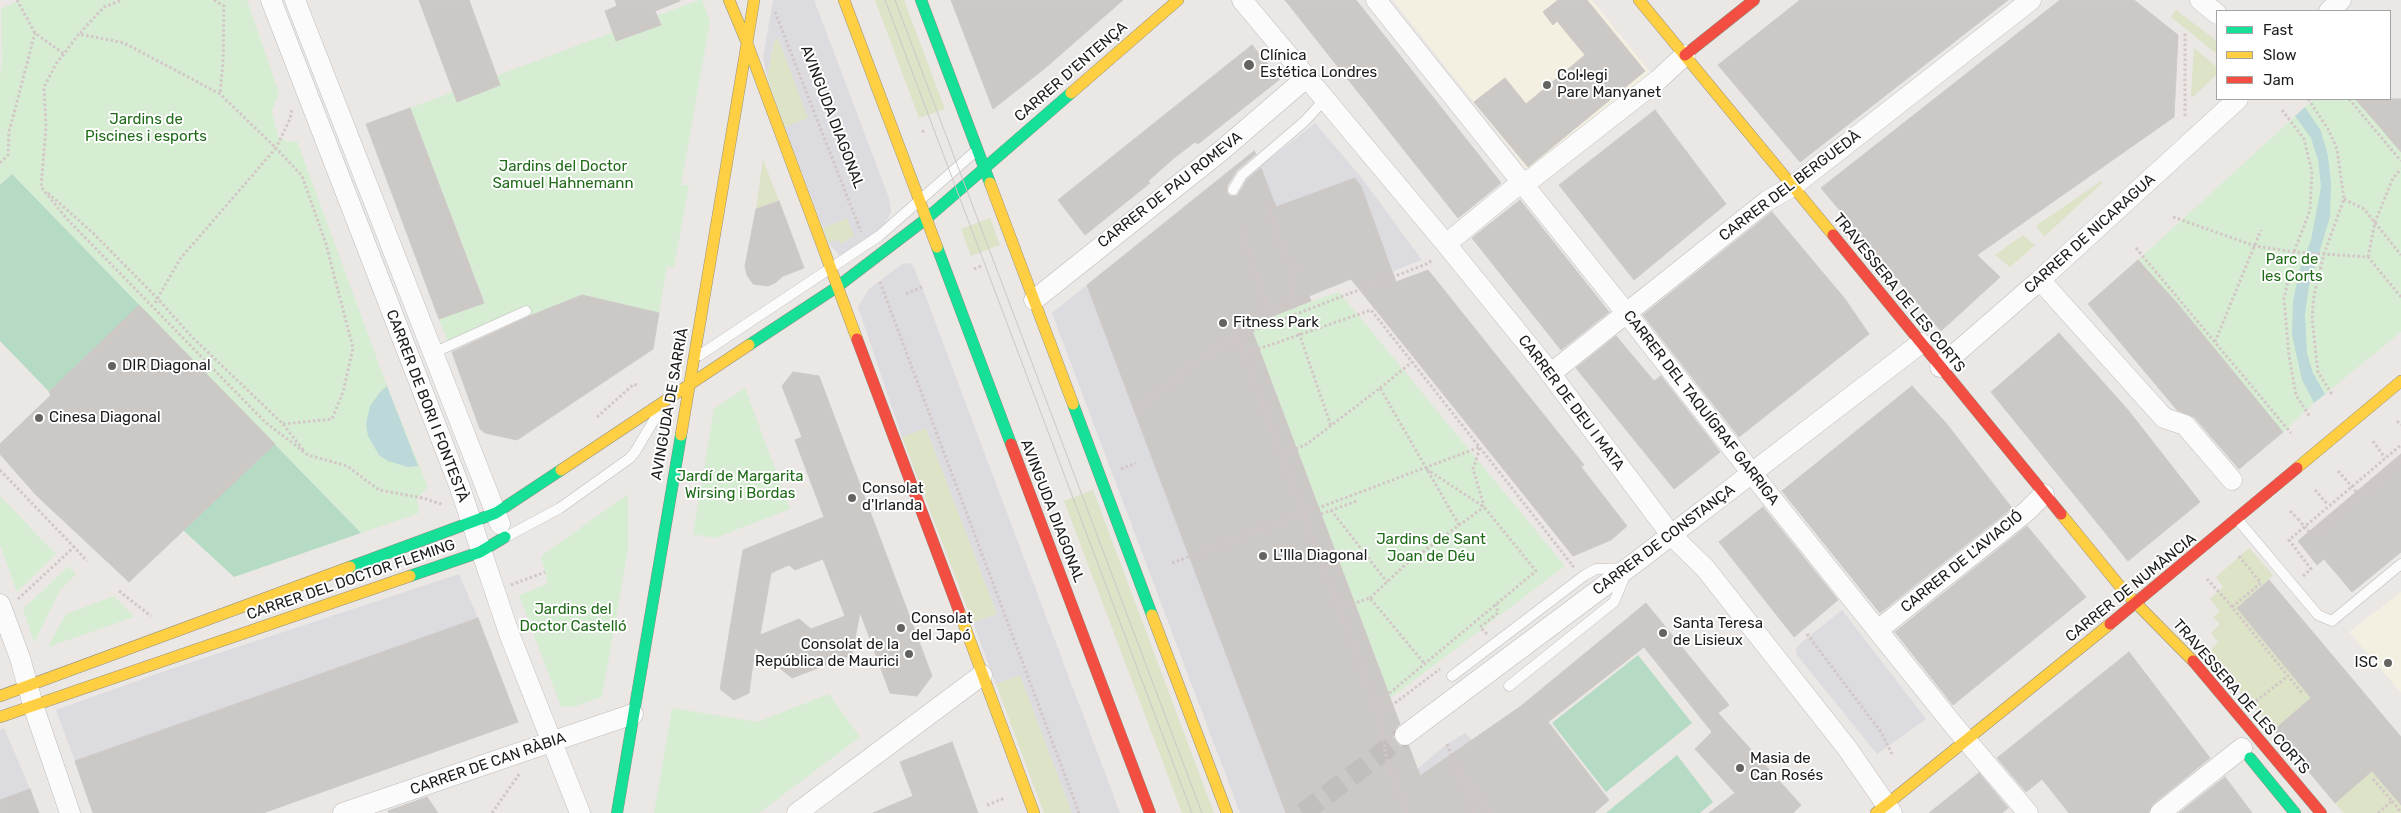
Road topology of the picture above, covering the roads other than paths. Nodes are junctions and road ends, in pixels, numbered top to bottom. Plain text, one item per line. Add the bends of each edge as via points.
1 (271, 0) edge
2 (295, 0) edge
3 (729, 0) edge
4 (754, 0) edge
5 (844, 0) edge
6 (922, 0) edge
7 (1178, 0) edge
8 (1242, 0) edge
9 (1376, 0) edge
10 (1639, 0) edge
11 (1754, 0) edge
12 (2030, 0) edge
13 (2200, 0) edge
14 (2341, 0) edge
15 (2330, 10) edge
16 (2216, 13) edge
17 (747, 43) junction
18 (1685, 55) junction
19 (1306, 78) junction
20 (1324, 100) junction
21 (2237, 100) edge
22 (978, 149) junction
23 (985, 167) junction
24 (1523, 183) junction
25 (1793, 186) junction
26 (1233, 190) dead end
27 (919, 200) junction
28 (926, 219) junction
29 (1446, 244) junction
30 (831, 268) junction
31 (2040, 280) junction
32 (838, 287) junction
33 (1034, 300) junction
34 (526, 311) dead end
35 (1626, 313) junction
36 (1920, 343) junction
37 (433, 353) junction
38 (692, 361) junction
39 (1940, 367) junction
40 (1550, 374) junction
41 (2401, 381) edge
42 (688, 384) junction
43 (666, 400) junction
44 (1752, 473) junction
45 (2232, 480) dead end
46 (2044, 494) junction
47 (496, 513) junction
48 (2237, 519) junction
49 (471, 523) junction
50 (1671, 535) junction
51 (505, 538) junction
52 (480, 552) junction
53 (2401, 564) edge
54 (1628, 568) junction
55 (2136, 604) junction
56 (6, 605) edge
57 (1878, 630) junction
58 (2166, 649) dead end
59 (982, 675) junction
60 (1452, 676) dead end
61 (28, 685) junction
62 (1509, 686) dead end
63 (0, 696) edge
64 (32, 705) junction
65 (633, 714) junction
66 (0, 717) edge
67 (1405, 735) tunnel mouth
68 (1967, 739) junction
69 (551, 742) junction
70 (2239, 744) joint
71 (1885, 810) edge
72 (70, 813) edge
73 (342, 813) edge
74 (580, 813) edge
75 (617, 813) edge
76 (797, 813) edge
77 (1034, 813) edge
78 (1150, 813) edge
79 (1227, 813) edge
80 (2028, 813) edge
81 (2160, 813) edge
82 (2295, 813) edge
83 (2321, 813) edge

1 - 49 street, CARRER DE BORI I FONTESTÀ
2 - 37 street, CARRER DE BORI I FONTESTÀ
3 - 17 main road
4 - 17 main road, AVINGUDA DE SARRIÀ
5 - 27 main road, AVINGUDA DIAGONAL
6 - 22 main road
7 - 23 main road, CARRER D'ENTENÇA
8 - 19 street, CARRER DE DEU I MATA
9 - 24 street, CARRER DEL TAQUÍGRAF GARRIGA
10 - 18 main road, TRAVESSERA DE LES CORTS
11 - 18 main road
12 - 25 street, CARRER DEL BERGUEDÀ
13 - 16 street
14 - 15 street
17 - 30 main road
17 - 38 main road, AVINGUDA DE SARRIÀ
18 - 24 street via 1658,80
18 - 25 main road, TRAVESSERA DE LES CORTS
19 - 20 street, CARRER DE DEU I MATA
19 - 33 street, CARRER DE PAU ROMEVA via 1221,152
20 - 26 lane via 1305,122 1242,175
20 - 29 street, CARRER DE DEU I MATA
21 - 31 street, CARRER DE NICARAGUA
22 - 23 main road
22 - 27 lane
23 - 28 main road
23 - 33 main road
24 - 29 street
24 - 35 street, CARRER DEL TAQUÍGRAF GARRIGA
25 - 35 street, CARRER DEL BERGUEDÀ via 1767,201
25 - 36 main road, TRAVESSERA DE LES CORTS
27 - 28 main road, AVINGUDA DIAGONAL
27 - 30 lane via 879,236
28 - 32 main road
28 - 78 main road, AVINGUDA DIAGONAL
29 - 40 street, CARRER DE DEU I MATA
30 - 32 main road
30 - 38 lane, CARRER DEL DOCTOR FLEMING
31 - 39 street, CARRER DE NICARAGUA
31 - 45 street via 2164,418 2185,425
32 - 42 main road, CARRER DEL DOCTOR FLEMING
32 - 59 main road
33 - 79 main road
34 - 37 lane
35 - 40 street, CARRER DEL BERGUEDÀ
35 - 44 street, CARRER DEL TAQUÍGRAF GARRIGA
36 - 39 main road, TRAVESSERA DE LES CORTS
36 - 44 street, CARRER DE CONSTANÇA
37 - 47 street, CARRER DE BORI I FONTESTÀ
38 - 42 main road, AVINGUDA DE SARRIÀ
38 - 43 lane, CARRER DEL DOCTOR FLEMING
39 - 46 main road, TRAVESSERA DE LES CORTS
40 - 50 street, CARRER DE DEU I MATA
41 - 48 main road, CARRER DE NUMÀNCIA
42 - 43 main road, CARRER DEL DOCTOR FLEMING
42 - 65 main road, AVINGUDA DE SARRIÀ
43 - 47 main road, CARRER DEL DOCTOR FLEMING
43 - 51 lane, CARRER DEL DOCTOR FLEMING via 630,458 560,508
44 - 50 street, CARRER DE CONSTANÇA
44 - 57 street, CARRER DEL TAQUÍGRAF GARRIGA
46 - 55 main road, TRAVESSERA DE LES CORTS
46 - 57 street, CARRER DE L'AVIACIÓ
47 - 49 main road, CARRER DEL DOCTOR FLEMING
47 - 51 street, CARRER DE BORI I FONTESTÀ
48 - 53 lane via 2318,615 2332,621
48 - 55 main road, CARRER DE NUMÀNCIA
49 - 52 street, CARRER DE BORI I FONTESTÀ
49 - 61 main road, CARRER DEL DOCTOR FLEMING
50 - 54 street, CARRER DE CONSTANÇA
50 - 71 street, CARRER DE DEU I MATA via 1705,568 1847,748
51 - 52 main road, CARRER DEL DOCTOR FLEMING
52 - 64 main road, CARRER DEL DOCTOR FLEMING
52 - 69 street, CARRER DE BORI I FONTESTÀ
54 - 60 lane via 1596,570 1585,575
54 - 62 lane via 1614,602
54 - 67 street, CARRER DE CONSTANÇA
55 - 58 main road, TRAVESSERA DE LES CORTS
55 - 68 main road, CARRER DE NUMÀNCIA
55 - 83 main road, TRAVESSERA DE LES CORTS via 2182,648
56 - 61 street
57 - 68 street, CARRER DEL TAQUÍGRAF GARRIGA
59 - 76 street
59 - 77 main road
61 - 63 main road, CARRER DEL DOCTOR FLEMING
61 - 64 street
64 - 66 main road, CARRER DEL DOCTOR FLEMING
64 - 72 street
65 - 69 street, CARRER DE CAN RÀBIA
65 - 75 main road, AVINGUDA DE SARRIÀ
68 - 71 main road, CARRER DE NUMÀNCIA
68 - 80 street, CARRER DEL TAQUÍGRAF GARRIGA
69 - 73 street, CARRER DE CAN RÀBIA
69 - 74 street, CARRER DE BORI I FONTESTÀ
70 - 81 street
70 - 82 main road

